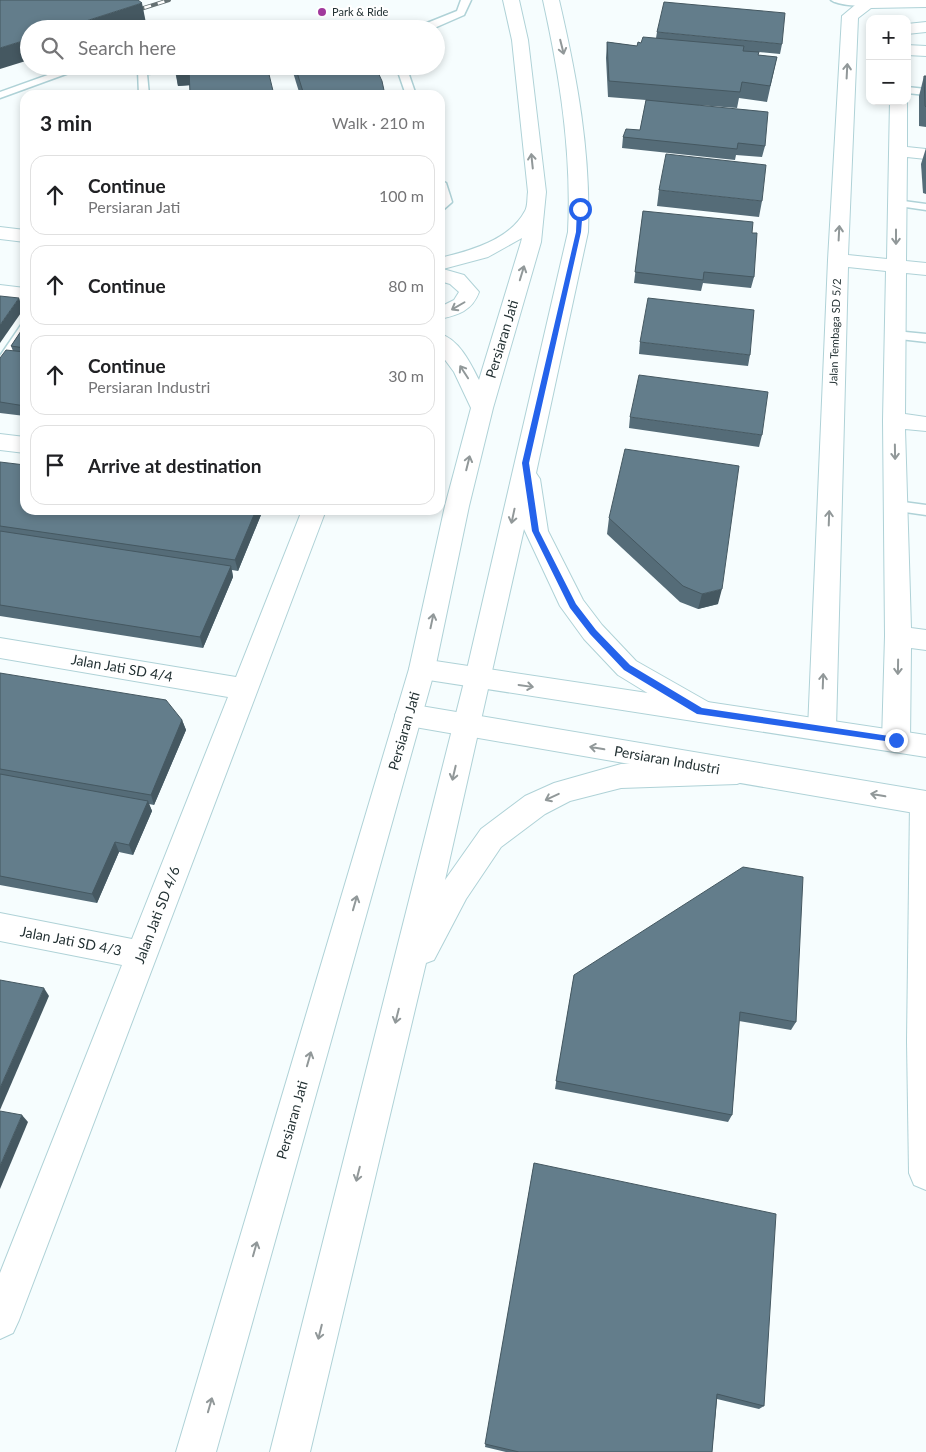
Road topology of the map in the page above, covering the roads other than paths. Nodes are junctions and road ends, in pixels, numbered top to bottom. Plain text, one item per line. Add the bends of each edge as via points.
1 (466, 0) edge
2 (512, 0) edge
3 (551, 0) edge
4 (836, 0) edge
5 (926, 2) edge
6 (867, 3) junction
7 (445, 20) edge
8 (926, 27) edge
9 (911, 29) edge
10 (911, 50) edge
11 (926, 52) edge
12 (57, 75) edge
13 (142, 75) edge
14 (404, 75) edge
15 (144, 90) edge
16 (409, 90) edge
17 (911, 90) edge
18 (926, 92) edge
19 (0, 95) edge
20 (899, 105) edge
21 (897, 151) junction
22 (926, 154) edge
23 (896, 203) junction
24 (926, 207) edge
25 (536, 210) junction
26 (0, 232) edge
27 (20, 235) edge
28 (0, 250) edge
29 (20, 252) edge
30 (838, 260) junction
31 (445, 263) edge
32 (896, 266) junction
33 (926, 270) edge
34 (445, 276) edge
35 (0, 291) edge
36 (20, 293) edge
37 (445, 311) edge
38 (895, 335) junction
39 (20, 336) edge
40 (926, 338) edge
41 (445, 346) edge
42 (0, 366) edge
43 (482, 408) junction
44 (894, 420) junction
45 (926, 424) edge
46 (0, 442) edge
47 (20, 444) edge
48 (525, 463) junction
49 (896, 506) junction
50 (926, 510) edge
51 (312, 515) edge
52 (898, 636) junction
53 (926, 640) edge
54 (0, 648) edge
55 (422, 669) junction
56 (478, 678) junction
57 (244, 689) junction
58 (700, 711) junction
59 (409, 715) junction
60 (466, 726) junction
61 (822, 729) junction
62 (896, 740) junction
63 (926, 746) edge
64 (737, 772) junction
65 (925, 803) edge
66 (925, 891) edge
67 (0, 927) edge
68 (142, 955) junction
69 (405, 984) junction
70 (924, 1041) edge
71 (926, 1173) edge
72 (0, 1320) edge
73 (196, 1452) edge
74 (290, 1452) edge

1 - 7 lane via 461,13
25 -> 2 street, Persiaran Jati via 537,192 520,40
3 -> 48 street via 567,66 580,209 578,232
4 - 6 lane
5 - 6 street
30 -> 6 street, Jalan Tembaga SD 5/2 via 850,16
8 - 9 street
10 - 11 street
12 - 19 lane
13 - 15 lane
14 - 16 lane
17 - 18 lane
20 - 21 street
21 - 22 street
21 - 23 street
23 - 24 lane
23 -> 32 street
25 - 31 street via 516,235 492,248
43 -> 25 street, Persiaran Jati via 531,242
26 - 27 street
28 - 29 street
30 - 32 street
61 -> 30 street, Jalan Tembaga SD 5/2
32 - 33 street
32 - 38 street
34 -> 37 street via 462,282 469,292 465,303
35 - 36 street
38 - 40 lane
38 - 44 street
39 - 42 lane
43 -> 41 street via 467,377
55 -> 43 street, Persiaran Jati
44 - 45 street
44 -> 49 street
46 - 47 street
48 -> 56 street
48 - 58 street via 536,531 573,606 627,668
49 - 50 lane
49 - 52 street
51 - 57 street, Jalan Jati SD 4/6
52 - 53 street
52 -> 62 street
54 - 57 street, Jalan Jati SD 4/4
55 - 56 street
55 - 59 street, Persiaran Jati
56 -> 58 street
56 - 60 street
57 - 68 street, Jalan Jati SD 4/6
58 - 61 street
59 - 60 street, Persiaran Industri
73 -> 59 street, Persiaran Jati
64 -> 60 street, Persiaran Industri
60 -> 69 street
61 - 62 street
62 - 63 street
65 -> 64 street, Persiaran Industri
64 -> 69 street via 621,776 564,792 536,805 491,838 455,890
65 - 66 street
66 - 70 street
67 - 68 street, Jalan Jati SD 4/3
68 - 72 street, Jalan Jati SD 4/6
69 -> 74 street
70 - 71 street

